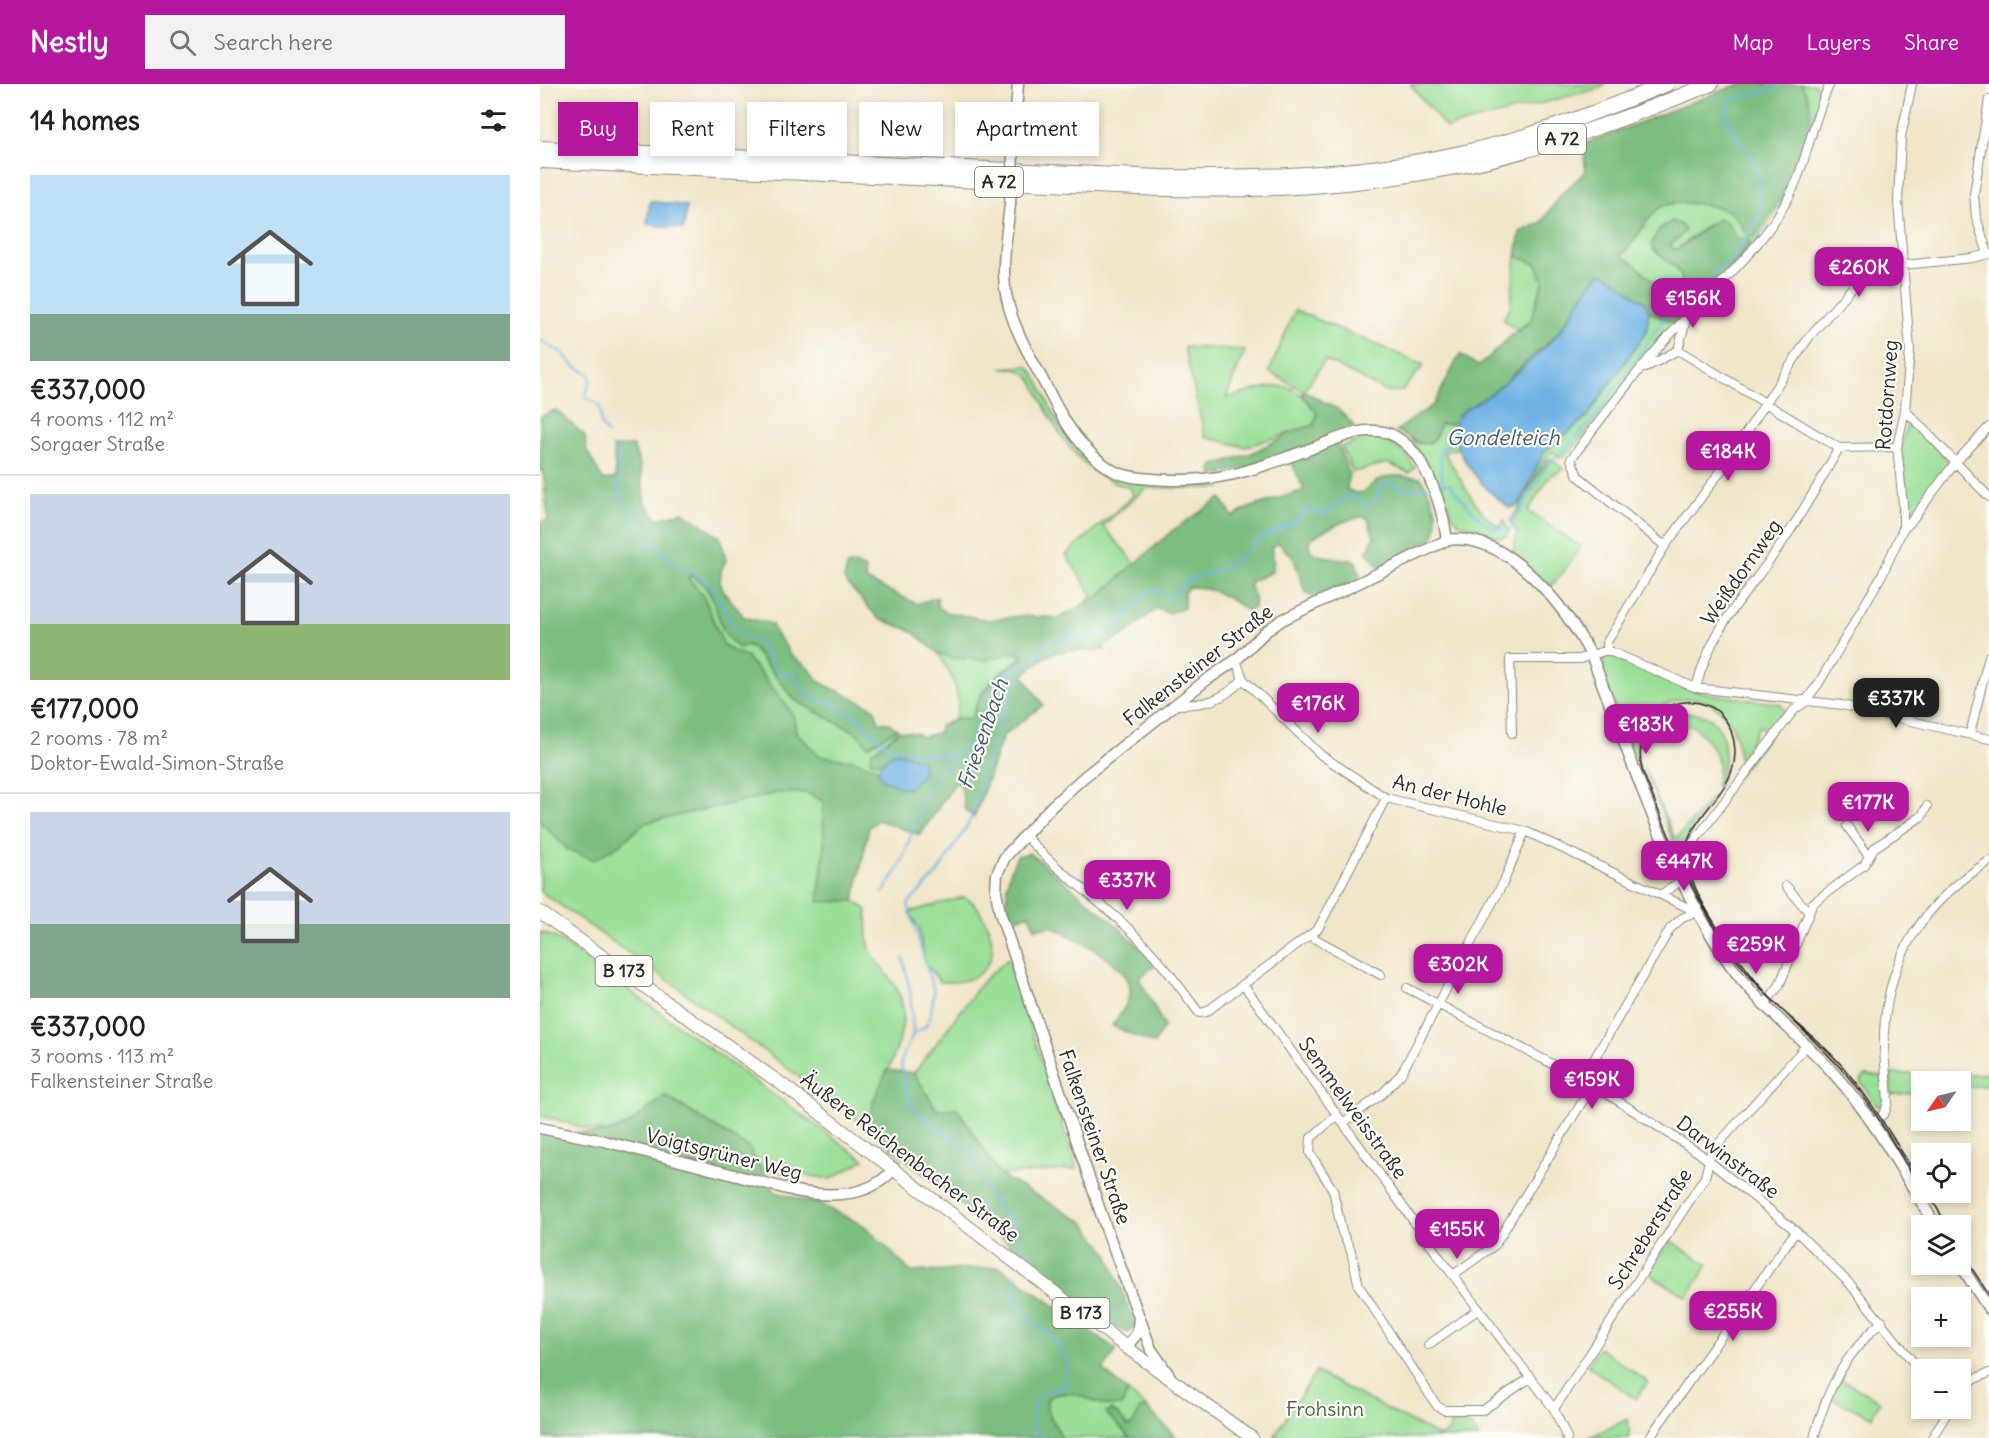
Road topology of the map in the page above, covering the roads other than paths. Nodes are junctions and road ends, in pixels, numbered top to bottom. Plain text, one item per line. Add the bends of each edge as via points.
1 (1018, 84) edge
2 (1667, 84) edge
3 (1712, 84) edge
4 (1830, 84) edge
5 (1912, 84) edge
6 (1989, 99) edge
7 (540, 148) edge
8 (540, 161) edge
9 (1989, 254) edge
10 (1901, 265) junction
11 (1686, 318) junction
12 (1678, 350) junction
13 (1642, 369) junction
14 (1766, 402) junction
15 (1905, 410) junction
16 (1989, 427) edge
17 (1897, 447) junction
18 (1839, 448) junction
19 (1955, 463) junction
20 (1989, 497) edge
21 (1903, 529) junction
22 (1447, 540) junction
23 (1665, 546) junction
24 (1607, 650) junction
25 (1989, 656) edge
26 (1592, 657) junction
27 (1236, 660) junction
28 (1243, 679) junction
29 (1696, 688) junction
30 (1804, 703) junction
31 (1175, 705) junction
32 (1512, 733) dead end
33 (1970, 734) junction
34 (1989, 739) edge
35 (1386, 798) junction
36 (1927, 806) dead end
37 (1847, 826) dead end
38 (1525, 831) junction
39 (1024, 834) junction
40 (1868, 855) junction
41 (1989, 861) edge
42 (1673, 864) junction
43 (1682, 880) junction
44 (1786, 886) dead end
45 (1662, 894) junction
46 (1808, 910) junction
47 (540, 912) edge
48 (1697, 912) junction
49 (1312, 935) junction
50 (1381, 975) dead end
51 (1243, 984) junction
52 (1407, 988) dead end
53 (1439, 1005) junction
54 (1764, 1005) junction
55 (1806, 1046) junction
56 (1587, 1084) junction
57 (1337, 1115) junction
58 (1343, 1123) junction
59 (1873, 1125) junction
60 (540, 1128) edge
61 (1709, 1161) junction
62 (894, 1168) junction
63 (1929, 1215) edge
64 (1796, 1231) junction
65 (1453, 1275) junction
66 (1967, 1275) edge
67 (1479, 1309) junction
68 (1989, 1309) edge
69 (1139, 1318) junction
70 (1882, 1321) junction
71 (1146, 1337) junction
72 (1428, 1345) dead end
73 (1131, 1350) junction
74 (1911, 1359) edge
75 (1989, 1373) edge
76 (1530, 1378) junction
77 (1173, 1381) junction
78 (1971, 1381) edge
79 (1554, 1409) junction
80 (1943, 1419) edge
81 (1252, 1438) edge
82 (1567, 1438) edge
83 (1649, 1438) edge
84 (1814, 1438) edge
85 (1932, 1438) edge

1 - 22 main road, bridge via 1007,299 1060,416 1087,450 1114,472 1140,478 1214,479 1240,475 1356,432 1392,434 1403,441 1437,495
2 - 7 highway, A 72 via 1564,124 1452,155 1345,171 1259,178
3 - 8 highway, A 72 via 1570,136 1457,167 1348,184 1260,191
4 - 11 street via 1785,205 1742,264
5 - 10 street, Rotdornweg via 1901,137
6 - 9 street via 1974,194 1976,217
9 - 10 street
10 - 14 street via 1865,273 1809,337
10 - 15 street, Rotdornweg via 1910,350
11 - 12 street
11 - 13 street
12 - 13 street
12 - 14 street
13 - 23 street via 1571,464 1578,476
14 - 18 street
14 - 23 street
15 - 17 street, Rotdornweg
15 - 19 street
16 - 19 street, Rotdornweg
17 - 18 street
17 - 21 street, Rotdornweg
18 - 29 street, Weißdornweg via 1782,544 1721,623
19 - 20 street
19 - 21 street, Rotdornweg
21 - 30 street, Rotdornweg via 1883,573
22 - 26 main road via 1468,538 1483,542 1514,559 1574,627
22 - 27 main road, Falkensteiner Straße via 1282,620
23 - 24 street via 1606,642
24 - 26 street
24 - 29 street
25 - 33 street
26 - 32 street via 1510,659
26 - 42 main road
27 - 28 street, An der Hohle
27 - 31 main road, Falkensteiner Straße
28 - 31 street via 1225,697 1210,703
28 - 35 street, An der Hohle via 1321,755
29 - 30 street
30 - 33 street via 1842,705
30 - 42 street, Rotdornweg via 1794,710
31 - 39 main road, Falkensteiner Straße via 1084,777
33 - 34 street
35 - 38 street, An der Hohle
35 - 49 street
36 - 40 street via 1922,816
37 - 40 street
38 - 45 street, An der Hohle
38 - 53 street via 1504,881
39 - 51 street via 1054,867 1130,930 1168,970 1199,1013 1206,1012
39 - 69 main road, Falkensteiner Straße via 1005,856 997,874 1000,913
40 - 46 street via 1864,865
41 - 59 street via 1946,892 1908,941 1889,988 1884,1033 1888,1102
42 - 43 main road
43 - 45 street
43 - 48 main road
44 - 46 street
45 - 48 street, An der Hohle
46 - 54 street via 1779,986
47 - 62 main road, Äußere Reichenbacher Straße / B 173
48 - 54 main road via 1729,963
48 - 56 street via 1670,929 1586,1073
49 - 50 street
49 - 51 street
51 - 57 street, Semmelweisstraße
52 - 53 street, Darwinstraße
53 - 56 street, Darwinstraße
53 - 58 street via 1396,1081
54 - 55 main road
55 - 59 main road via 1834,1073
55 - 61 street, Schreberstraße via 1723,1136
56 - 61 street, Darwinstraße
56 - 65 street via 1587,1094 1495,1245
57 - 58 street, Semmelweisstraße
57 - 76 street via 1313,1134 1309,1147 1334,1191 1359,1286 1437,1406 1444,1410 1483,1410
58 - 65 street, Semmelweisstraße
59 - 63 main road
60 - 62 main road, Voigtsgrüner Weg via 812,1194 862,1191 887,1177
61 - 64 street, Darwinstraße
61 - 79 street, Schreberstraße via 1705,1177
62 - 73 main road, Äußere Reichenbacher Straße / B 173
64 - 70 street, Darwinstraße
64 - 83 street
65 - 67 street, Semmelweisstraße
66 - 68 main road
67 - 72 street
67 - 76 street, Semmelweisstraße
69 - 71 main road, Falkensteiner Straße
69 - 73 main road
70 - 74 street, Darwinstraße
70 - 84 street via 1845,1362 1826,1399
71 - 73 main road
71 - 77 main road, Falkensteiner Straße
73 - 77 main road, Äußere Reichenbacher Straße / B 173
75 - 78 street
76 - 79 street, Semmelweisstraße
77 - 81 main road, Äußere Reichenbacher Straße / B 173
79 - 82 street, Semmelweisstraße
80 - 85 street

